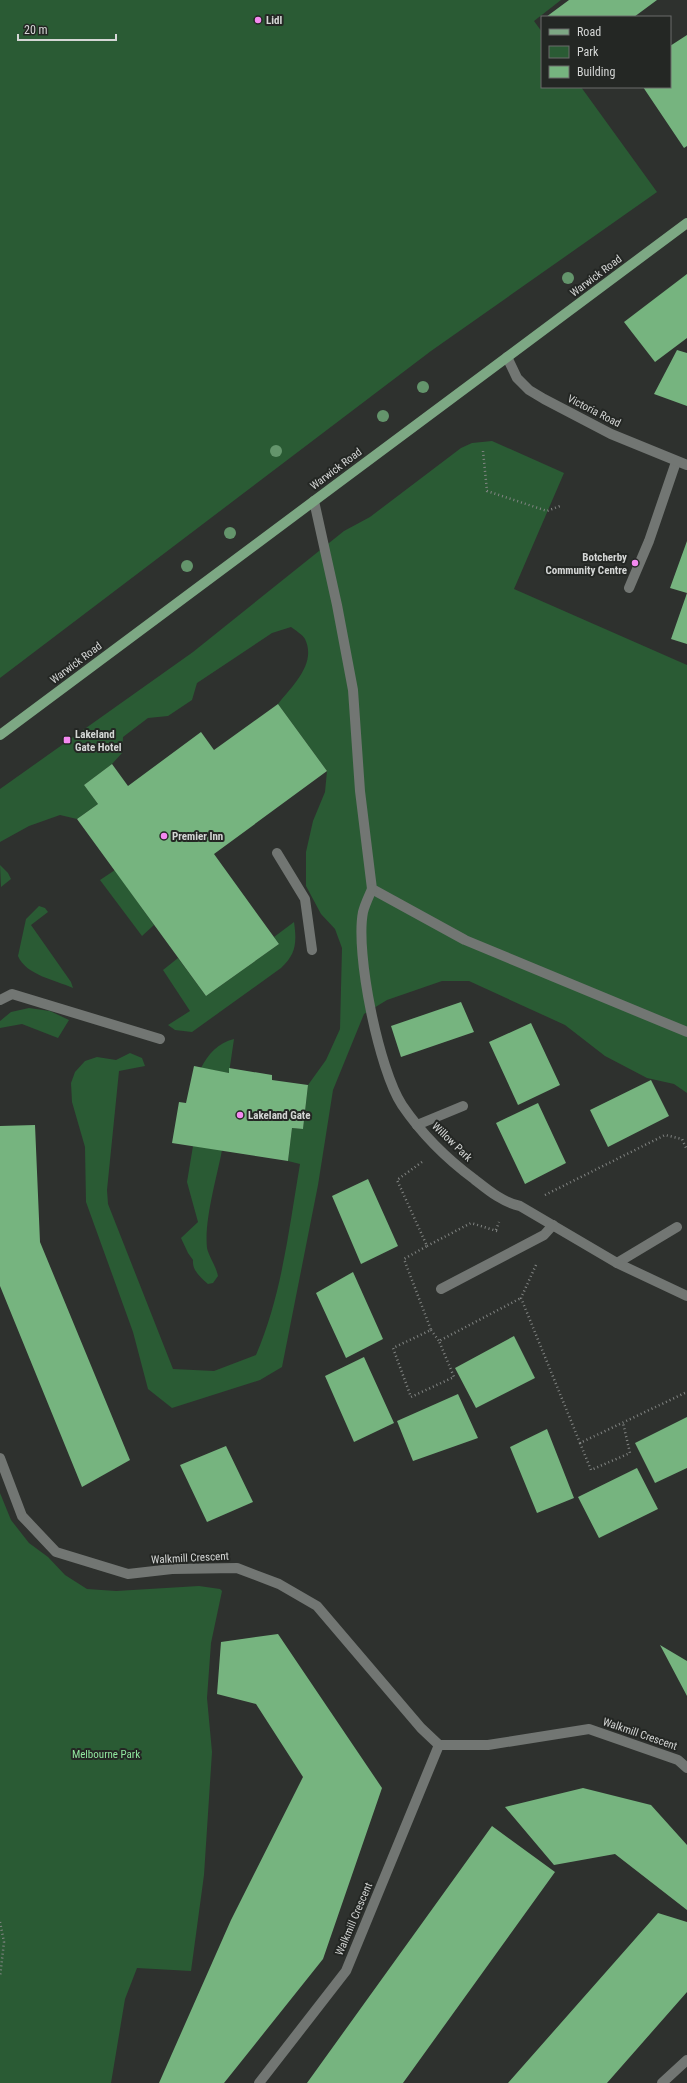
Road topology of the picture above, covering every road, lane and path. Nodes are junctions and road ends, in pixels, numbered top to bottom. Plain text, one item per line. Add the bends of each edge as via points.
1 (687, 223) edge
2 (507, 357) junction
3 (483, 451) dead end
4 (676, 462) junction
5 (687, 464) edge
6 (314, 501) junction
7 (560, 506) dead end
8 (629, 588) dead end
9 (0, 735) edge
10 (278, 853) dead end
11 (372, 889) junction
12 (312, 950) dead end
13 (0, 1000) edge
14 (687, 1032) edge
15 (160, 1039) dead end
16 (463, 1106) dead end
17 (417, 1125) junction
18 (687, 1150) edge
19 (520, 1206) junction
20 (553, 1225) junction
21 (677, 1227) dead end
22 (544, 1235) junction
23 (427, 1246) dead end
24 (521, 1247) junction
25 (617, 1263) junction
26 (441, 1290) dead end
27 (687, 1296) edge
28 (431, 1330) dead end
29 (439, 1342) dead end
30 (687, 1392) edge
31 (623, 1423) junction
32 (580, 1443) junction
33 (0, 1458) edge
34 (439, 1745) junction
35 (687, 1768) edge
36 (0, 1922) edge
37 (0, 1977) edge
38 (687, 2060) edge
39 (259, 2083) edge
40 (662, 2083) edge

1 - 2 main road, Warwick Road
2 - 4 street, Victoria Road via 517,378 529,390 611,434
2 - 6 main road, Warwick Road
3 - 7 path via 487,491 547,511
4 - 5 street, Victoria Road
4 - 8 street via 649,541
6 - 9 main road, Warwick Road
6 - 11 street via 353,690 360,791
10 - 12 street via 305,899
11 - 14 street via 465,940
11 - 17 street, Willow Park via 363,911 362,952 368,998 391,1081 402,1104
13 - 15 street via 12,994
16 - 17 street
17 - 19 street, Willow Park via 457,1166 507,1203
18 - 19 path via 682,1139 665,1135
19 - 20 street, Willow Park
20 - 22 street
20 - 25 street, Willow Park
21 - 25 street
22 - 24 street
22 - 32 path via 545,1244 521,1298
23 - 24 path via 471,1223 514,1236
24 - 26 street
25 - 27 street, Willow Park
28 - 29 path
30 - 31 path
31 - 32 path
31 - 32 path via 630,1453 591,1470
33 - 34 street, Walkmill Crescent via 22,1516 56,1552 128,1574 172,1569 237,1568 279,1584 317,1606 420,1728
34 - 35 street, Walkmill Crescent via 488,1745 589,1729 678,1760
34 - 39 street, Walkmill Crescent via 346,1971
36 - 37 path via 4,1942
38 - 40 street

